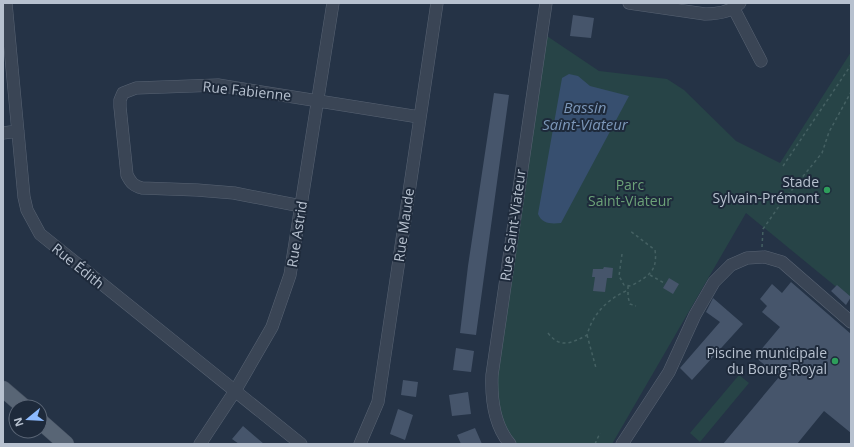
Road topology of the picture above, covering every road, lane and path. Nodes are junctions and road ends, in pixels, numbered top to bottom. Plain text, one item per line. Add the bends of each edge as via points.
1 (6, 3) edge
2 (333, 3) edge
3 (437, 3) edge
4 (546, 3) edge
5 (629, 3) edge
6 (737, 6) edge
7 (5, 17) edge
8 (761, 61) dead end
9 (851, 65) edge
10 (851, 92) edge
11 (318, 100) junction
12 (419, 117) junction
13 (18, 131) junction
14 (3, 133) edge
15 (783, 166) dead end
16 (301, 206) junction
17 (629, 230) dead end
18 (622, 254) dead end
19 (762, 257) junction
20 (650, 275) junction
21 (664, 283) dead end
22 (628, 286) junction
23 (628, 290) junction
24 (636, 306) dead end
25 (851, 322) edge
26 (548, 333) dead end
27 (587, 335) junction
28 (596, 368) dead end
29 (3, 389) edge
30 (235, 392) junction
31 (15, 399) edge
32 (48, 428) edge
33 (600, 433) dead end
34 (205, 442) edge
35 (66, 444) edge
36 (301, 444) edge
37 (360, 444) edge
38 (510, 444) edge
39 (595, 444) edge
40 (622, 444) edge

1 - 7 street, Rue Édith
2 - 11 street, Rue Astrid
3 - 12 street, Rue Maude
4 - 38 street, Rue Saint-Viateur via 492,375 494,408 501,429
5 - 6 street via 705,14 716,14
6 - 8 street
7 - 13 street, Rue Édith
9 - 15 path
10 - 19 path via 829,132 822,153 763,229
11 - 12 street, Rue Fabienne
11 - 16 street, Rue Astrid
11 - 16 street, Rue Fabienne via 218,85 136,88 123,93 120,100 128,175 130,182 136,186 234,193
12 - 37 street, Rue Maude via 378,402
13 - 14 street
13 - 30 street, Rue Édith via 24,197 27,210 40,234
16 - 30 street, Rue Astrid via 290,275 282,300 272,327
17 - 20 path via 655,250 656,258
18 - 22 path via 619,276 624,285
19 - 25 street via 782,262
19 - 40 street via 747,258 731,264 714,282 695,315 669,372
20 - 21 path
20 - 22 path
22 - 23 path
23 - 24 path via 630,304
23 - 27 path via 612,298 601,309 590,324
26 - 27 path via 554,341 565,343
27 - 28 path
29 - 31 main road
30 - 34 street, Rue Astrid
30 - 36 street, Rue Édith
32 - 35 main road
33 - 39 path

